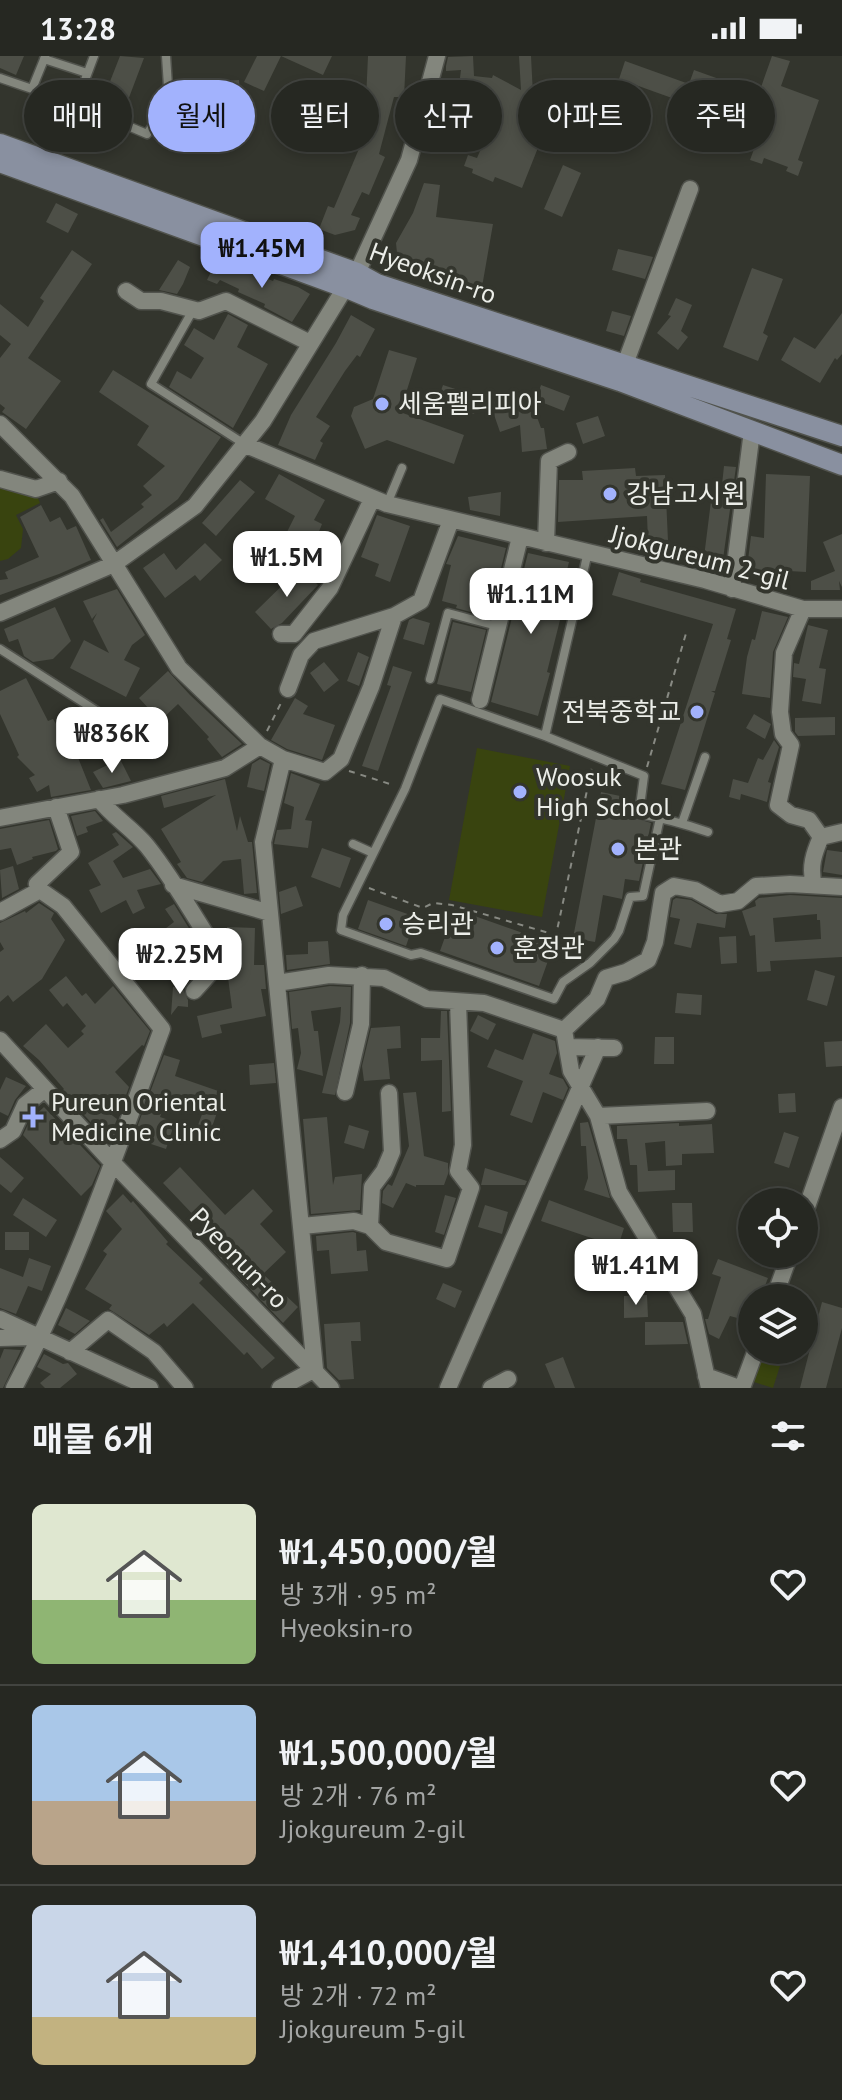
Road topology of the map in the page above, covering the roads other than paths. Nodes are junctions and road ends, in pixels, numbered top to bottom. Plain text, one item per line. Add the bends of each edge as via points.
1 (94, 56) edge
2 (166, 56) edge
3 (437, 56) edge
4 (45, 58) edge
5 (87, 73) junction
6 (0, 78) edge
7 (36, 80) edge
8 (85, 80) edge
9 (24, 86) edge
10 (132, 128) edge
11 (0, 144) edge
12 (0, 162) edge
13 (690, 189) dead end
14 (352, 280) junction
15 (126, 291) dead end
16 (194, 310) junction
17 (310, 343) junction
18 (622, 373) junction
19 (0, 424) edge
20 (752, 431) junction
21 (842, 436) edge
22 (246, 445) junction
23 (568, 452) dead end
24 (842, 465) edge
25 (402, 468) dead end
26 (0, 479) edge
27 (59, 481) junction
28 (379, 501) junction
29 (451, 520) junction
30 (520, 537) junction
31 (546, 543) junction
32 (588, 552) junction
33 (114, 564) junction
34 (732, 589) junction
35 (803, 609) junction
36 (842, 609) edge
37 (0, 613) edge
38 (394, 616) junction
39 (498, 626) junction
40 (281, 634) dead end
41 (0, 649) edge
42 (430, 679) dead end
43 (288, 689) road end
44 (480, 700) dead end
45 (134, 735) dead end
46 (545, 736) junction
47 (260, 746) junction
48 (705, 757) dead end
49 (283, 759) junction
50 (99, 799) junction
51 (56, 807) junction
52 (0, 818) edge
53 (660, 818) junction
54 (682, 823) junction
55 (708, 832) dead end
56 (842, 832) edge
57 (821, 837) junction
58 (353, 844) dead end
59 (373, 853) junction
60 (173, 885) junction
61 (814, 885) junction
62 (842, 887) edge
63 (40, 890) junction
64 (0, 912) edge
65 (270, 913) junction
66 (362, 975) junction
67 (277, 983) junction
68 (194, 991) dead end
69 (458, 1002) junction
70 (564, 1030) junction
71 (3, 1043) edge
72 (567, 1047) junction
73 (0, 1063) edge
74 (581, 1087) junction
75 (45, 1089) junction
76 (345, 1092) dead end
77 (389, 1093) dead end
78 (842, 1110) edge
79 (707, 1111) dead end
80 (598, 1116) junction
81 (0, 1140) edge
82 (112, 1162) junction
83 (814, 1188) edge
84 (302, 1226) junction
85 (370, 1226) junction
86 (0, 1319) edge
87 (41, 1337) junction
88 (0, 1338) edge
89 (70, 1352) junction
90 (750, 1364) edge
91 (315, 1369) junction
92 (508, 1379) dead end
93 (708, 1382) edge
94 (14, 1388) edge
95 (150, 1388) edge
96 (185, 1388) edge
97 (280, 1388) edge
98 (331, 1388) edge
99 (448, 1388) edge
100 (491, 1388) edge
101 (741, 1388) edge

1 - 5 lane
2 - 10 lane via 169,101 147,134
3 - 14 street via 409,160
4 - 5 lane
4 - 7 lane
5 - 8 lane
6 - 9 lane
11 - 14 street, Hyeoksin-ro
12 - 14 street, Hyeoksin-ro
13 - 18 street
14 - 17 street
14 - 18 street, Hyeoksin-ro via 377,284
15 - 16 street via 141,301
16 - 17 street via 226,301
16 - 22 lane via 151,384
17 - 22 street
18 - 20 street, Hyeoksin-ro
18 - 21 street, Hyeoksin-ro
19 - 27 street
20 - 24 street, Hyeoksin-ro
20 - 34 street
22 - 28 street, Jjokgureum 2-gil
22 - 33 street via 195,506
23 - 31 street via 549,461
25 - 28 lane
26 - 27 street via 36,489
27 - 33 street
28 - 29 street, Jjokgureum 2-gil
28 - 40 street via 330,588 294,634
29 - 30 street, Jjokgureum 2-gil
29 - 38 street via 421,601
30 - 31 street, Jjokgureum 2-gil
30 - 39 street
31 - 32 street, Jjokgureum 2-gil
32 - 34 street, Jjokgureum 2-gil
32 - 46 lane
33 - 37 street
33 - 47 street via 179,668
34 - 35 street, Jjokgureum 2-gil
35 - 36 street, Jjokgureum 2-gil
35 - 57 street via 784,653 780,712 783,734 791,745 778,805 809,820
38 - 43 street via 314,641 301,655
38 - 49 street via 341,759 325,772
39 - 42 lane via 448,613
39 - 44 street
41 - 45 lane
46 - 53 lane via 644,776 639,814
46 - 59 lane via 440,699
47 - 49 street
47 - 50 street via 225,768
48 - 54 lane
49 - 65 street via 263,842
50 - 51 street
50 - 60 street via 148,847
51 - 52 street
51 - 63 street via 71,852 37,884
53 - 54 lane
53 - 59 lane via 643,896 630,897 614,939 563,982 554,999 341,930
54 - 55 lane
56 - 57 street
57 - 61 street via 811,873
58 - 59 lane
60 - 65 street
60 - 68 street via 222,960
61 - 62 street
61 - 70 street via 756,886 738,901 720,904 674,886 663,893 648,960 606,978 597,999
63 - 64 street
63 - 82 street via 63,906 162,1029
65 - 67 street
66 - 67 street
66 - 69 street via 384,978 427,999
66 - 76 street via 361,1024
67 - 84 street
69 - 70 street via 484,1003
69 - 85 street via 463,1145 458,1171 471,1188 447,1259 386,1242
70 - 72 street
71 - 73 street, Pyeonun-ro
71 - 75 street, Pyeonun-ro
72 - 74 street via 571,1071
72 - 74 street via 606,1047
74 - 80 street
74 - 99 street
75 - 81 street via 25,1105 13,1131
75 - 82 street, Pyeonun-ro
77 - 85 street via 392,1152 372,1187
78 - 83 street
79 - 80 street
80 - 93 street via 619,1192 693,1314
82 - 87 street
82 - 91 street, Pyeonun-ro
84 - 85 street via 354,1221
84 - 91 street
86 - 87 street
87 - 88 street
87 - 89 street
87 - 94 street
89 - 95 street
89 - 96 street via 108,1320 154,1352
90 - 101 street
91 - 97 street
91 - 98 street, Pyeonun-ro
92 - 100 street
93 - 101 street

